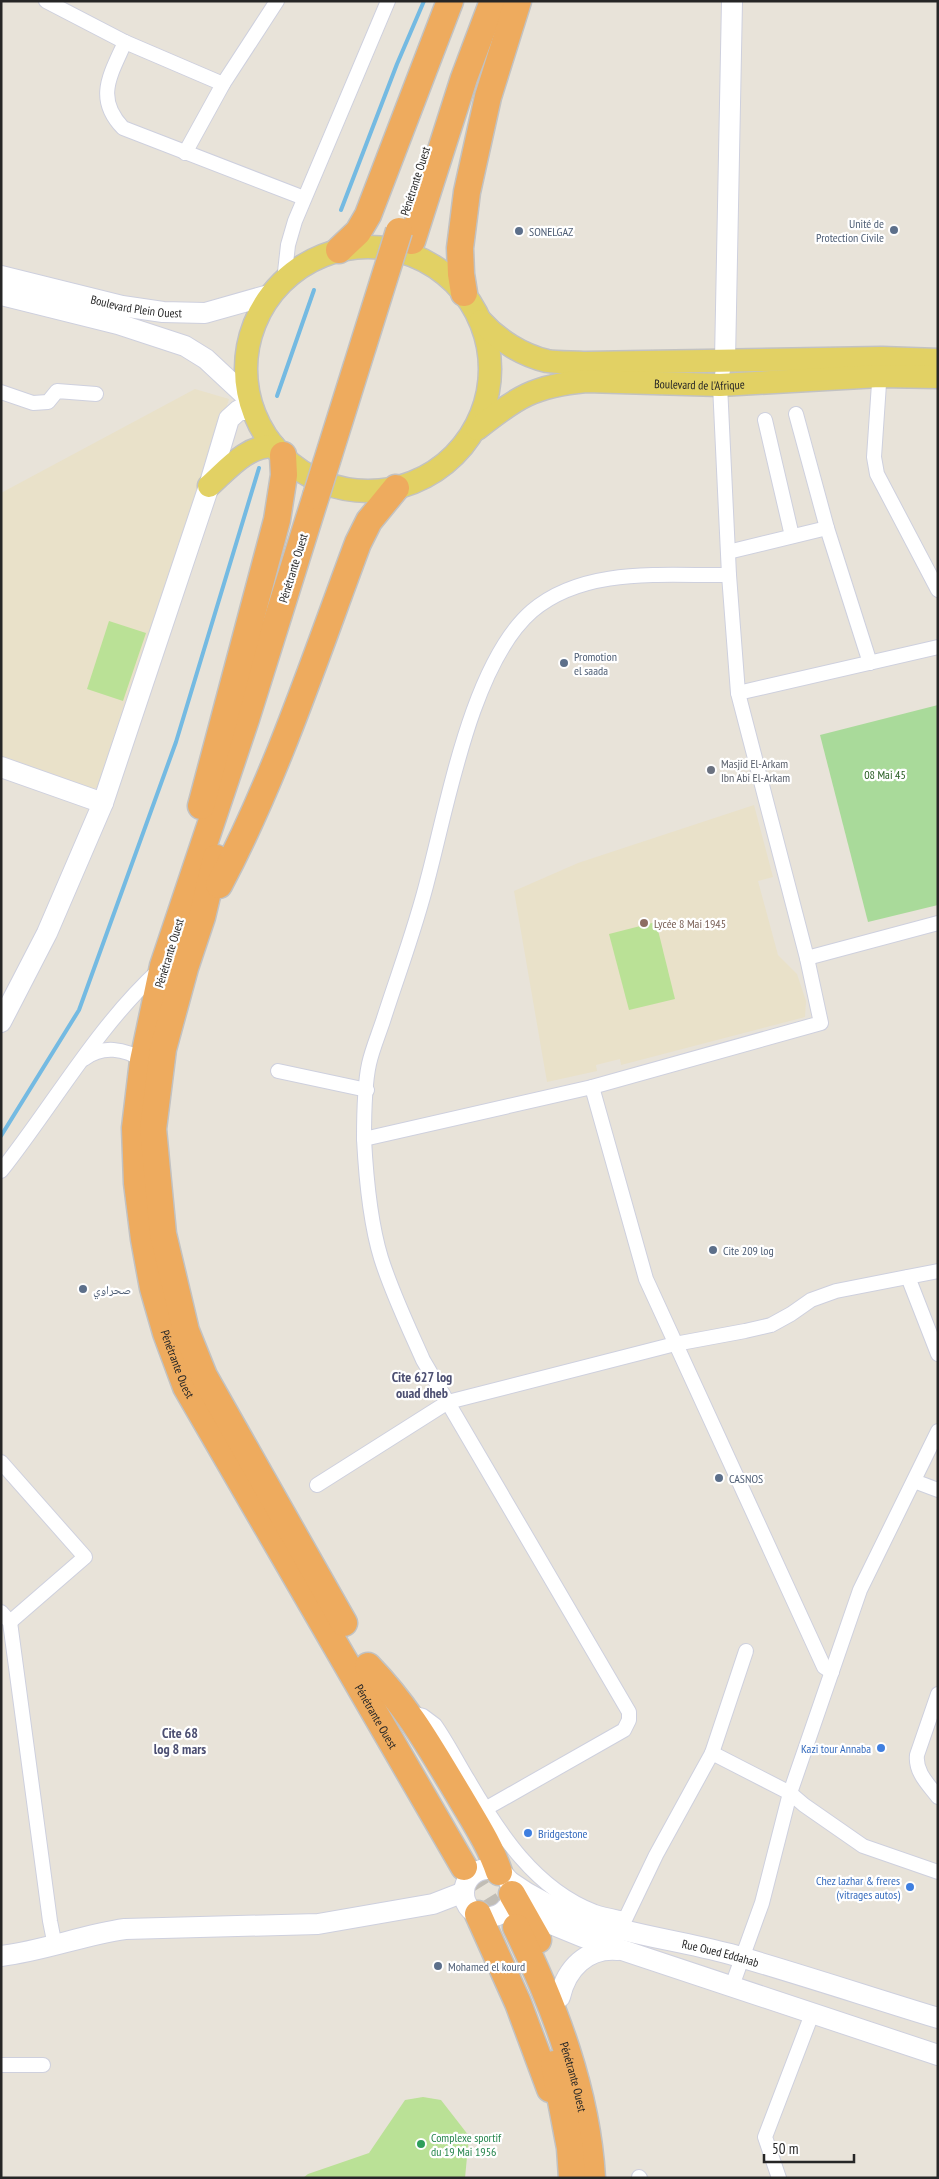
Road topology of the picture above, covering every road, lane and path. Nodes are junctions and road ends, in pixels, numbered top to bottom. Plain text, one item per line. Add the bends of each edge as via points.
1 (46, 1) edge
2 (277, 1) edge
3 (388, 1) edge
4 (450, 1) edge
5 (475, 1) edge
6 (493, 1) edge
7 (518, 1) edge
8 (732, 1) edge
9 (125, 42) junction
10 (223, 84) junction
11 (185, 153) junction
12 (304, 198) junction
13 (406, 236) junction
14 (339, 250) junction
15 (1, 276) edge
16 (278, 288) junction
17 (464, 293) junction
18 (1, 295) edge
19 (481, 320) junction
20 (724, 360) junction
21 (938, 360) edge
22 (880, 367) junction
23 (938, 377) edge
24 (720, 385) junction
25 (1, 392) edge
26 (96, 394) dead end
27 (252, 405) junction
28 (796, 414) dead end
29 (766, 420) dead end
30 (474, 431) junction
31 (278, 451) junction
32 (209, 486) junction
33 (396, 488) junction
34 (827, 528) junction
35 (792, 536) junction
36 (728, 552) junction
37 (729, 575) junction
38 (938, 590) edge
39 (938, 647) edge
40 (870, 663) junction
41 (738, 693) junction
42 (1, 767) edge
43 (104, 803) junction
44 (192, 914) junction
45 (938, 923) edge
46 (807, 958) junction
47 (163, 966) junction
48 (1, 1022) edge
49 (143, 1061) junction
50 (80, 1063) junction
51 (278, 1071) dead end
52 (592, 1087) junction
53 (367, 1090) junction
54 (364, 1138) junction
55 (1, 1171) edge
56 (938, 1271) edge
57 (908, 1278) junction
58 (675, 1344) junction
59 (938, 1354) edge
60 (448, 1402) junction
61 (938, 1431) edge
62 (1, 1462) edge
63 (914, 1481) junction
64 (317, 1485) dead end
65 (938, 1490) edge
66 (6, 1617) edge
67 (746, 1651) dead end
68 (832, 1672) junction
69 (362, 1674) junction
70 (938, 1694) edge
71 (408, 1712) junction
72 (712, 1753) junction
73 (790, 1793) junction
74 (938, 1797) edge
75 (485, 1809) junction
76 (938, 1872) edge
77 (495, 1894) junction
78 (433, 1904) junction
79 (475, 1913) junction
80 (622, 1925) junction
81 (55, 1946) junction
82 (624, 1950) junction
83 (1, 1956) edge
84 (742, 1958) junction
85 (732, 1986) junction
86 (560, 1997) junction
87 (812, 2014) junction
88 (938, 2018) edge
89 (938, 2055) edge
90 (1, 2064) edge
91 (43, 2065) dead end
92 (572, 2070) junction
93 (564, 2108) junction
94 (572, 2178) edge
95 (592, 2178) edge
96 (778, 2178) edge

1 - 9 street
2 - 10 street
3 - 12 street
4 - 14 highway via 368,215 358,232
5 - 13 highway, Pénétrante Ouest via 446,84
6 - 13 highway, Pénétrante Ouest
7 - 17 highway via 488,97 467,192 460,248
8 - 20 main road
9 - 10 street
9 - 11 street via 107,84 106,96 114,118 124,128
10 - 11 street
11 - 12 street
12 - 16 street via 289,239
13 - 44 highway, Pénétrante Ouest via 323,499 212,872
14 - 16 main road via 309,262
14 - 17 main road via 367,247 421,258 444,273
15 - 16 main road, Boulevard Plein Ouest via 122,306 163,312 205,313
16 - 27 main road via 257,318 248,345 246,373
17 - 19 main road
18 - 27 main road, Boulevard Plein Ouest via 118,324 185,346 206,359
19 - 20 main road, Boulevard de l'Afrique via 492,333 515,348 547,361
19 - 30 main road via 489,347 491,376 486,404
20 - 22 main road, Boulevard de l'Afrique
20 - 24 street
21 - 22 main road, Boulevard de l'Afrique
22 - 23 main road, Boulevard de l'Afrique
22 - 24 main road, Boulevard de l'Afrique
22 - 38 street via 874,457 877,474
24 - 30 main road, Boulevard de l'Afrique via 564,383 523,396
24 - 36 street
25 - 26 street via 34,403 48,402 57,391
27 - 31 main road via 266,435
27 - 32 main road via 231,415
28 - 34 street
29 - 35 street
30 - 33 main road via 460,450 441,467 420,480
31 - 32 main road via 260,447 248,452
31 - 33 main road via 307,474 335,486 366,491
31 - 44 highway via 284,475 277,520 186,864
32 - 43 main road
33 - 44 highway via 369,520 358,543 300,698 225,874
34 - 35 street
34 - 40 street
35 - 36 street
36 - 37 street
37 - 41 street
37 - 53 street via 624,577 587,582 556,595 532,611 512,632 487,678 468,729 428,880 368,1066
39 - 40 street
40 - 41 street
41 - 46 street
42 - 43 main road
43 - 48 main road via 46,934
44 - 47 highway, Pénétrante Ouest
44 - 69 highway, Pénétrante Ouest via 185,968 163,1049 153,1128 163,1234 173,1283 186,1331 204,1376
45 - 46 street
46 - 52 street via 821,1023
47 - 49 highway, Pénétrante Ouest
47 - 50 street via 111,1020
49 - 50 street via 116,1049 96,1052
49 - 69 highway, Pénétrante Ouest via 135,1128 137,1183 153,1288 166,1333 186,1387
50 - 55 street
51 - 53 street
52 - 54 street
52 - 58 street via 646,1279
53 - 54 street
54 - 60 street via 372,1214 381,1256 400,1310 423,1360
56 - 57 street
57 - 58 street via 836,1291 811,1300 771,1324
57 - 59 street
58 - 60 street
58 - 68 street via 824,1667
60 - 64 street
60 - 75 street via 629,1716 624,1730
61 - 63 street
62 - 66 street via 85,1557
63 - 65 street
63 - 68 street via 860,1590
66 - 81 street
67 - 72 street
68 - 73 street
69 - 71 highway
69 - 77 highway, Pénétrante Ouest
70 - 74 street via 916,1764
71 - 75 street via 423,1716 434,1725
71 - 77 highway via 485,1838
72 - 73 street
72 - 80 street
73 - 76 street via 863,1846
73 - 84 street via 762,1903
75 - 80 street via 527,1867 556,1892
77 - 78 main road
77 - 79 main road via 498,1915 491,1917
77 - 79 main road via 465,1899
77 - 80 main road, Rue Oued Eddahab via 550,1907 585,1921
77 - 82 main road via 568,1931
77 - 86 highway via 538,1941
77 - 92 highway, Pénétrante Ouest via 548,1996
77 - 93 highway, Pénétrante Ouest via 547,2034
78 - 79 main road
78 - 81 main road via 318,1924 125,1929
79 - 93 highway via 518,2003 548,2086
80 - 84 main road, Rue Oued Eddahab
81 - 83 main road
82 - 85 main road
82 - 86 main road via 605,1950 587,1956 568,1973
84 - 85 street
84 - 88 main road, Rue Oued Eddahab
85 - 87 main road
86 - 92 highway via 570,2038
87 - 89 main road
87 - 96 street via 765,2136
90 - 91 street
92 - 95 highway, Pénétrante Ouest via 590,2143
93 - 94 highway, Pénétrante Ouest

